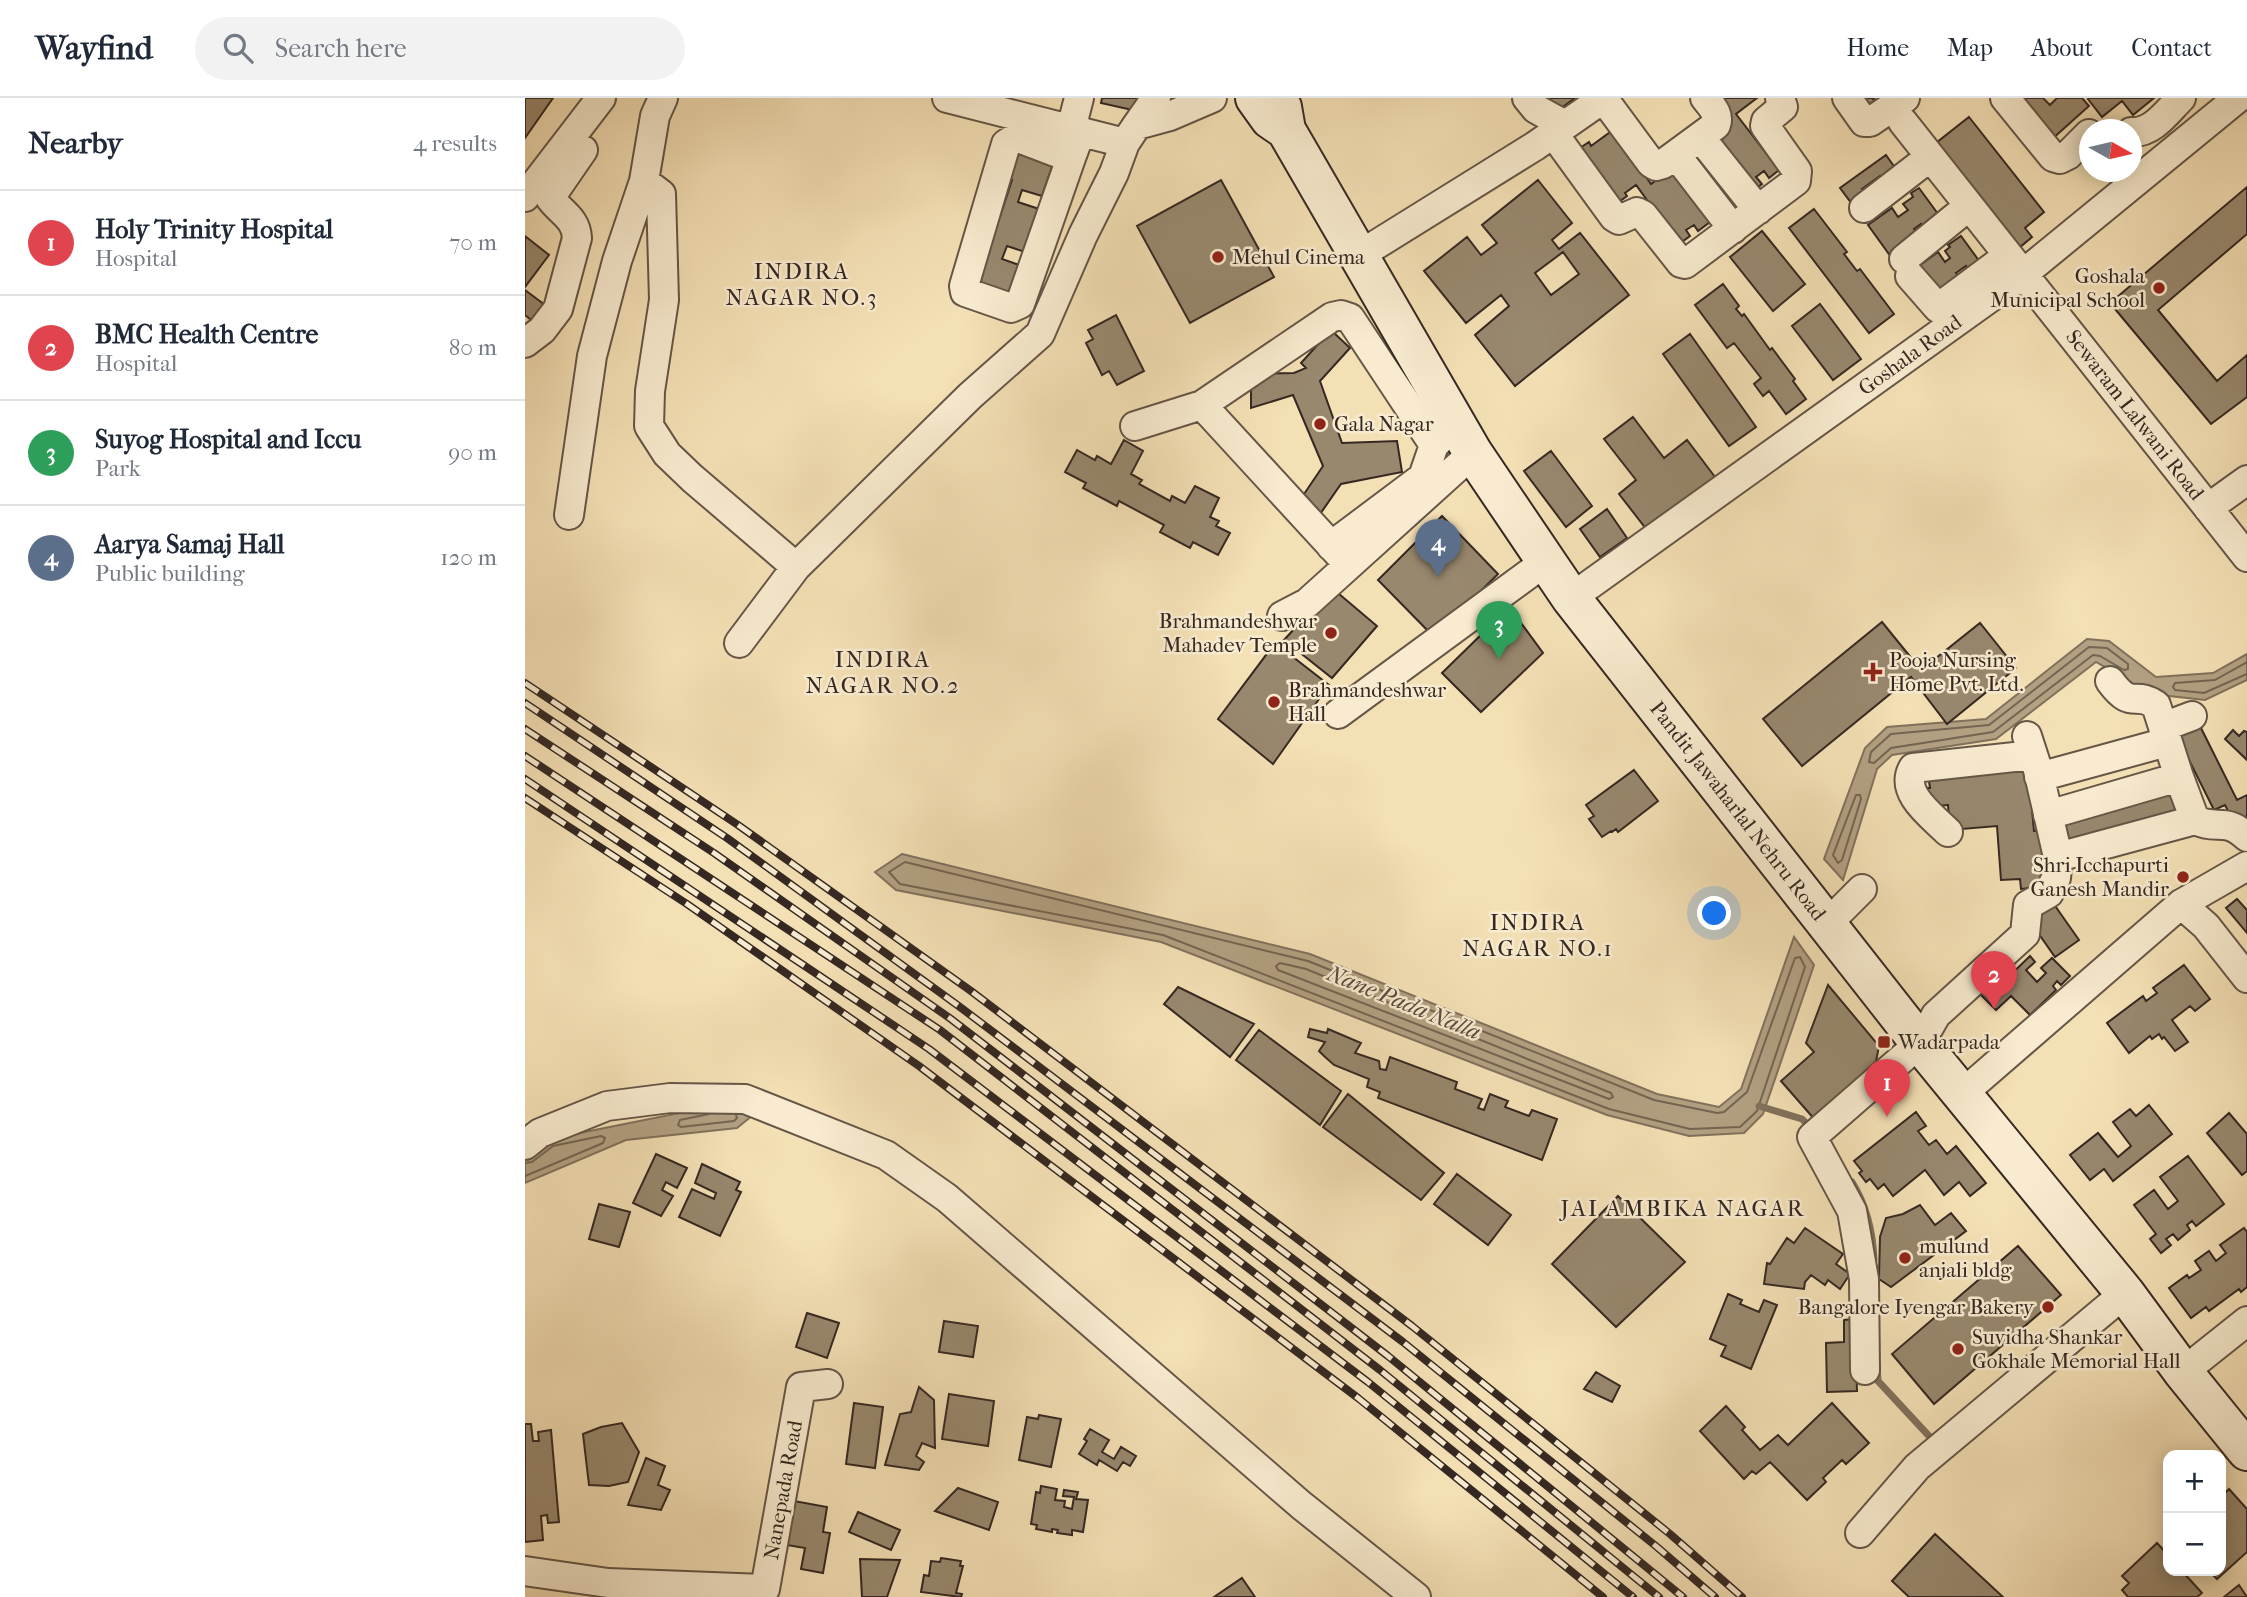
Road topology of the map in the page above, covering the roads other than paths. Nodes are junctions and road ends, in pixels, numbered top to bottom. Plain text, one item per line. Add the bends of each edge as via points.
1 (601, 98) edge
2 (663, 98) edge
3 (947, 98) edge
4 (1079, 98) edge
5 (1156, 98) edge
6 (1212, 98) edge
7 (1255, 98) edge
8 (1527, 98) edge
9 (1603, 98) edge
10 (1705, 98) edge
11 (1780, 98) edge
12 (1847, 98) edge
13 (2005, 98) edge
14 (2238, 98) edge
15 (2175, 104) edge
16 (1904, 110) edge
17 (1281, 114) edge
18 (1067, 120) edge
19 (1559, 129) junction
20 (2142, 133) edge
21 (1131, 134) junction
22 (2192, 136) junction
23 (1700, 137) junction
24 (2079, 144) edge
25 (1676, 155) junction
26 (1930, 156) junction
27 (1071, 158) junction
28 (568, 160) junction
29 (644, 181) junction
30 (525, 197) edge
31 (1864, 208) dead end
32 (1758, 210) junction
33 (1967, 214) junction
34 (1733, 229) junction
35 (1358, 256) junction
36 (2011, 274) junction
37 (525, 343) edge
38 (1391, 348) junction
39 (1202, 405) junction
40 (1135, 426) dead end
41 (1454, 441) junction
42 (2247, 480) edge
43 (2208, 508) junction
44 (569, 515) dead end
45 (1340, 556) junction
46 (2247, 556) edge
47 (1545, 562) junction
48 (796, 567) junction
49 (1571, 598) junction
50 (1282, 615) dead end
51 (739, 643) dead end
52 (2110, 681) dead end
53 (1338, 714) dead end
54 (2192, 716) dead end
55 (2165, 734) junction
56 (2033, 756) junction
57 (2179, 777) junction
58 (2048, 815) junction
59 (2195, 820) junction
60 (1948, 832) dead end
61 (2247, 837) edge
62 (2058, 856) junction
63 (2247, 866) edge
64 (1862, 889) dead end
65 (2181, 904) junction
66 (1827, 924) junction
67 (2247, 978) edge
68 (1920, 1043) junction
69 (1962, 1094) junction
70 (525, 1144) edge
71 (2125, 1293) junction
72 (2247, 1321) edge
73 (1865, 1370) dead end
74 (2183, 1372) junction
75 (828, 1384) dead end
76 (2247, 1451) edge
77 (1860, 1534) dead end
78 (525, 1571) edge
79 (1416, 1597) edge

1 - 28 street
2 - 29 street via 655,116
3 - 18 street
4 - 18 street
5 - 21 street
6 - 21 street
7 - 17 street, Pandit Jawaharlal Nehru Road via 1270,119
8 - 19 street
9 - 19 street
9 - 25 street via 1651,163 1663,164
10 - 23 street via 1718,119
11 - 32 street via 1783,107 1765,126 1798,177
12 - 16 street via 1864,122
13 - 24 street via 2053,157 2068,155
14 - 22 street, Goshala Road
15 - 20 street
15 - 22 street
16 - 26 street, Sewaram Lalwani Road
17 - 35 street, Pandit Jawaharlal Nehru Road
18 - 21 street
18 - 27 street
19 - 34 street via 1614,217 1643,215 1681,263 1688,263
19 - 35 street
21 - 48 street via 1040,334 970,396
22 - 36 street, Goshala Road
23 - 25 street
23 - 32 street
25 - 34 street
26 - 31 street
26 - 33 street, Sewaram Lalwani Road
27 - 27 street via 1020,304 1011,308 965,292 1006,144 1021,139
28 - 30 street
28 - 37 street via 550,198 574,221 577,238 558,309
29 - 44 street via 592,356
29 - 48 street via 661,194 664,300 649,426 667,454 692,478
32 - 34 street
33 - 36 street, Sewaram Lalwani Road
33 - 36 street via 1907,267 1938,308
35 - 38 street, Pandit Jawaharlal Nehru Road
36 - 43 street, Sewaram Lalwani Road
36 - 49 street, Goshala Road
38 - 39 street via 1350,318 1332,317
38 - 41 street, Pandit Jawaharlal Nehru Road
39 - 40 street
39 - 45 street
41 - 45 street
41 - 45 street
41 - 47 street, Pandit Jawaharlal Nehru Road
42 - 43 street
43 - 46 street, Sewaram Lalwani Road
45 - 50 street via 1307,603
47 - 49 street, Pandit Jawaharlal Nehru Road
47 - 53 street
48 - 51 street
49 - 66 street, Pandit Jawaharlal Nehru Road
52 - 55 street via 2127,699 2156,705
54 - 55 street
55 - 56 street
55 - 57 street
56 - 58 street
56 - 60 street via 1913,768 1914,796
57 - 58 street
57 - 59 street
58 - 62 street
59 - 61 street via 2229,824
59 - 62 street
62 - 68 street via 2049,893 2028,905 2025,933 1936,1015
63 - 65 street
64 - 66 street
65 - 67 street via 2206,926
65 - 69 street
66 - 68 street, Pandit Jawaharlal Nehru Road
68 - 69 street, Pandit Jawaharlal Nehru Road
68 - 73 street via 1812,1137 1852,1211 1864,1279
69 - 71 street, Pandit Jawaharlal Nehru Road
70 - 79 street via 540,1133 607,1106 670,1098 745,1099 886,1155 947,1198 1301,1505
71 - 74 street, Pandit Jawaharlal Nehru Road
71 - 77 street via 1917,1467
72 - 74 street
74 - 76 street, Pandit Jawaharlal Nehru Road
75 - 78 street, Nanepada Road via 801,1387 765,1589 608,1583

